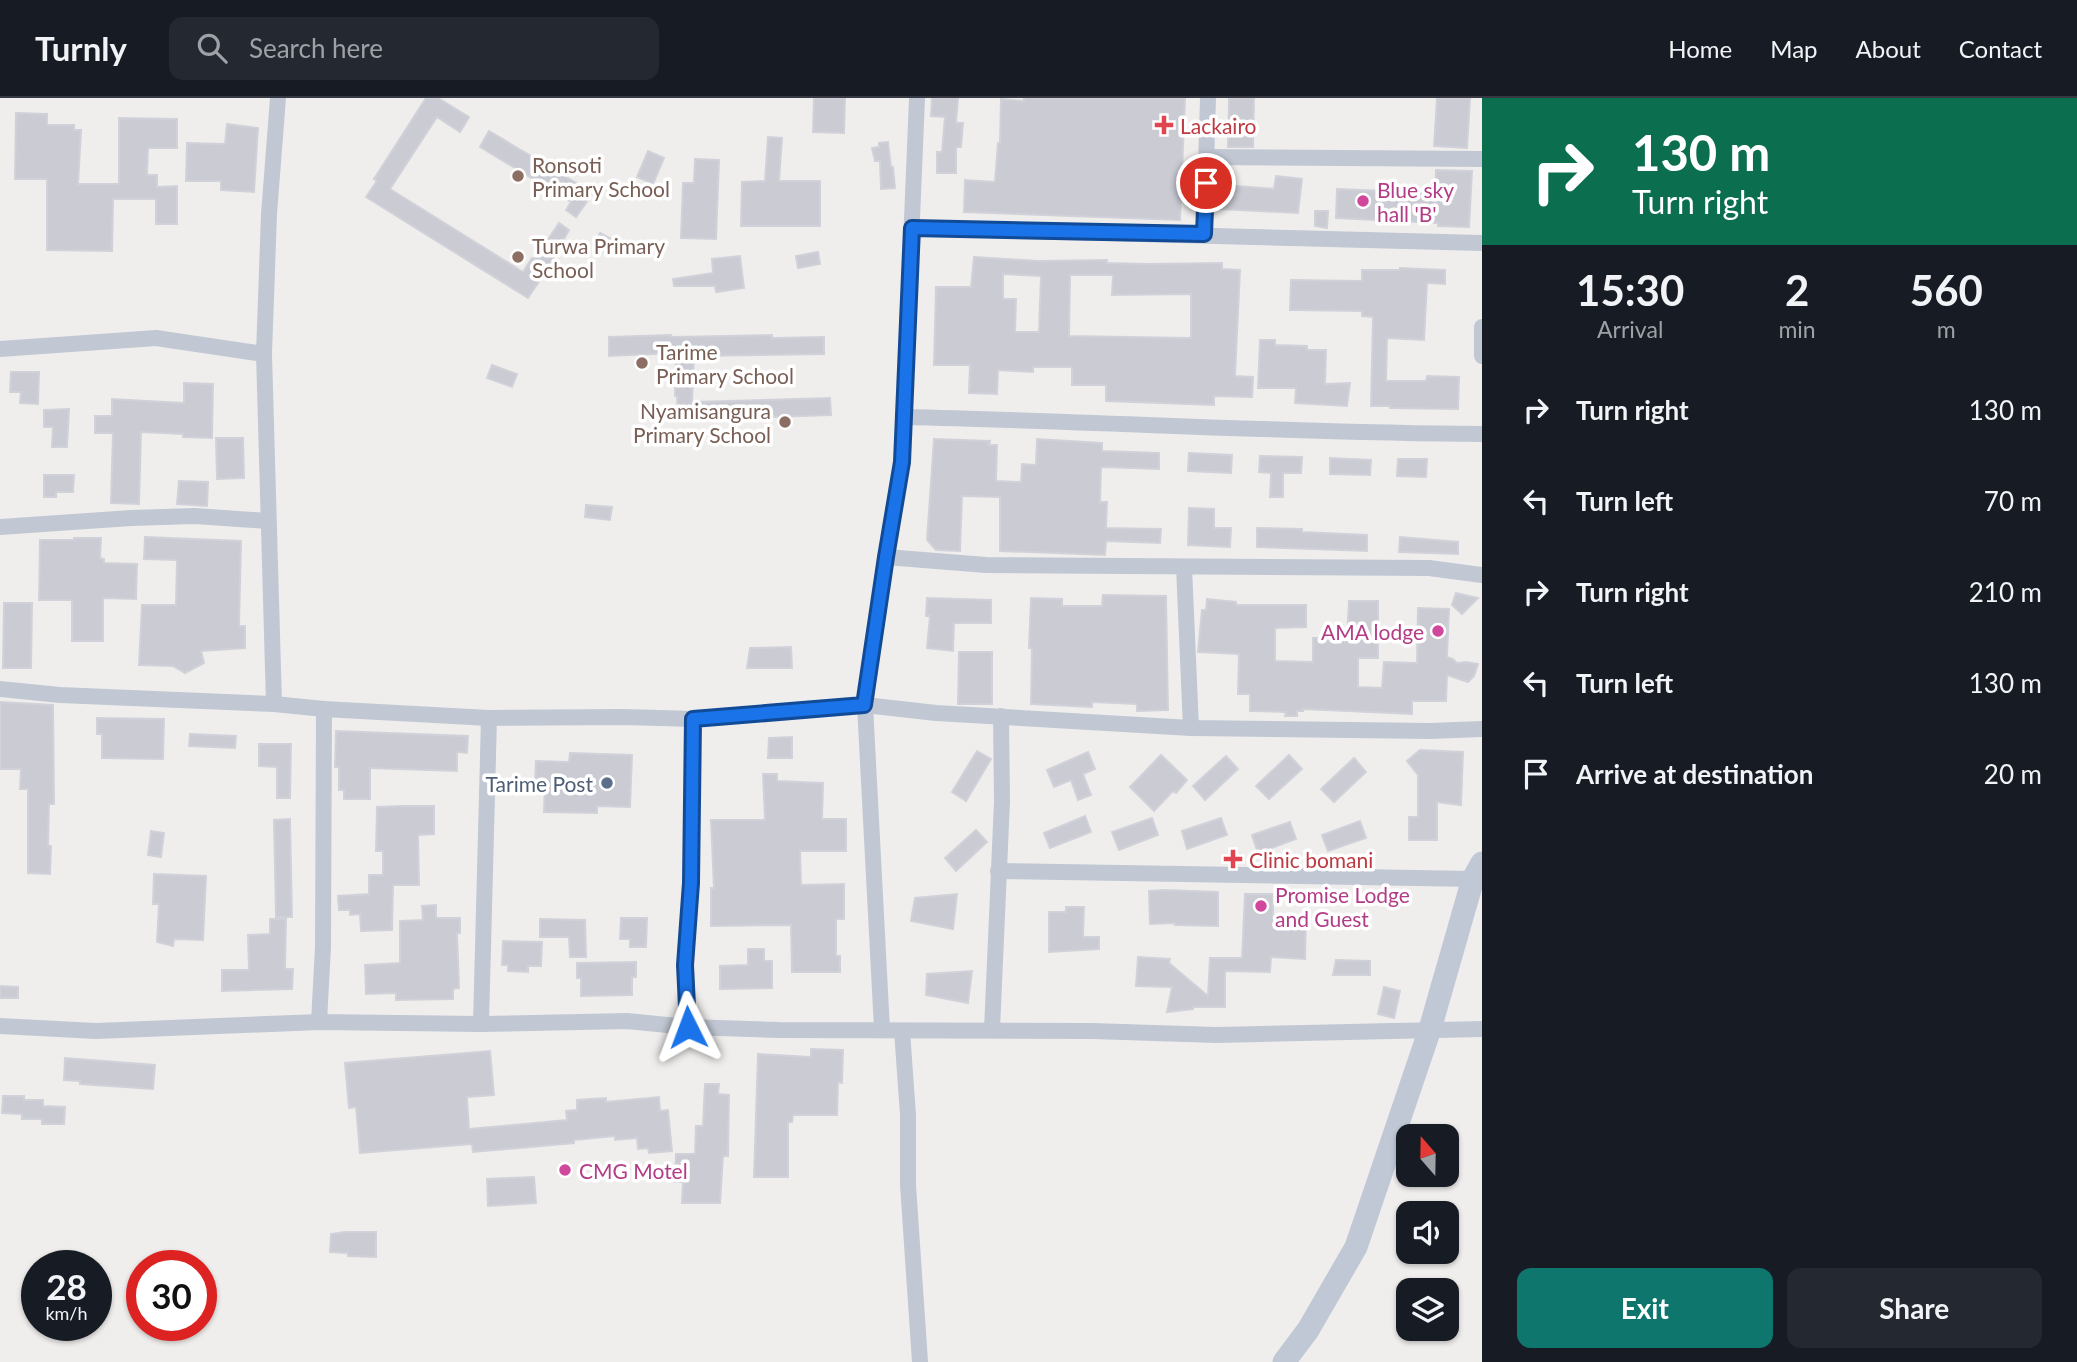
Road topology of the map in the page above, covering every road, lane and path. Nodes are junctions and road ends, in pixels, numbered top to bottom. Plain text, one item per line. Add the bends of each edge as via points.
1 (278, 98) edge
2 (917, 98) edge
3 (1208, 98) edge
4 (1206, 158) junction
5 (1482, 159) edge
6 (912, 228) junction
7 (1204, 234) junction
8 (1482, 243) edge
9 (1482, 327) edge
10 (0, 349) edge
11 (264, 354) junction
12 (1482, 355) edge
13 (904, 417) junction
14 (1482, 434) edge
15 (268, 521) junction
16 (0, 527) edge
17 (886, 557) junction
18 (1184, 567) junction
19 (1482, 575) edge
20 (0, 689) edge
21 (274, 704) junction
22 (864, 705) junction
23 (324, 709) junction
24 (1001, 716) junction
25 (489, 718) junction
26 (693, 719) junction
27 (1191, 728) junction
28 (1482, 729) edge
29 (998, 871) junction
30 (1478, 871) edge
31 (319, 1022) junction
32 (481, 1024) junction
33 (0, 1026) edge
34 (688, 1027) junction
35 (882, 1029) junction
36 (1430, 1029) junction
37 (1482, 1029) edge
38 (992, 1030) junction
39 (902, 1031) junction
40 (920, 1362) edge
41 (1284, 1362) edge

1 - 11 street
2 - 6 street
3 - 4 street
4 - 5 street
4 - 7 street
6 - 7 street
6 - 13 street
7 - 8 street
9 - 12 street
10 - 11 street via 156,338
11 - 15 street
13 - 14 street
13 - 17 street via 902,462
15 - 16 street via 131,517
15 - 21 street
17 - 18 street via 986,565
17 - 22 street
18 - 19 street via 1429,568
18 - 27 street
20 - 21 street
21 - 23 street
22 - 24 street
22 - 26 street
22 - 35 street
23 - 25 street
23 - 31 street
24 - 27 street
24 - 29 street
25 - 26 street
25 - 32 street
26 - 34 street via 685,965
27 - 28 street
29 - 30 street
29 - 38 street
30 - 36 main road
31 - 32 street
31 - 33 street via 96,1031
32 - 34 street via 626,1021
34 - 35 street
35 - 39 street
36 - 37 street
36 - 38 street via 1216,1035
36 - 41 main road via 1356,1247
38 - 39 street
39 - 40 street

